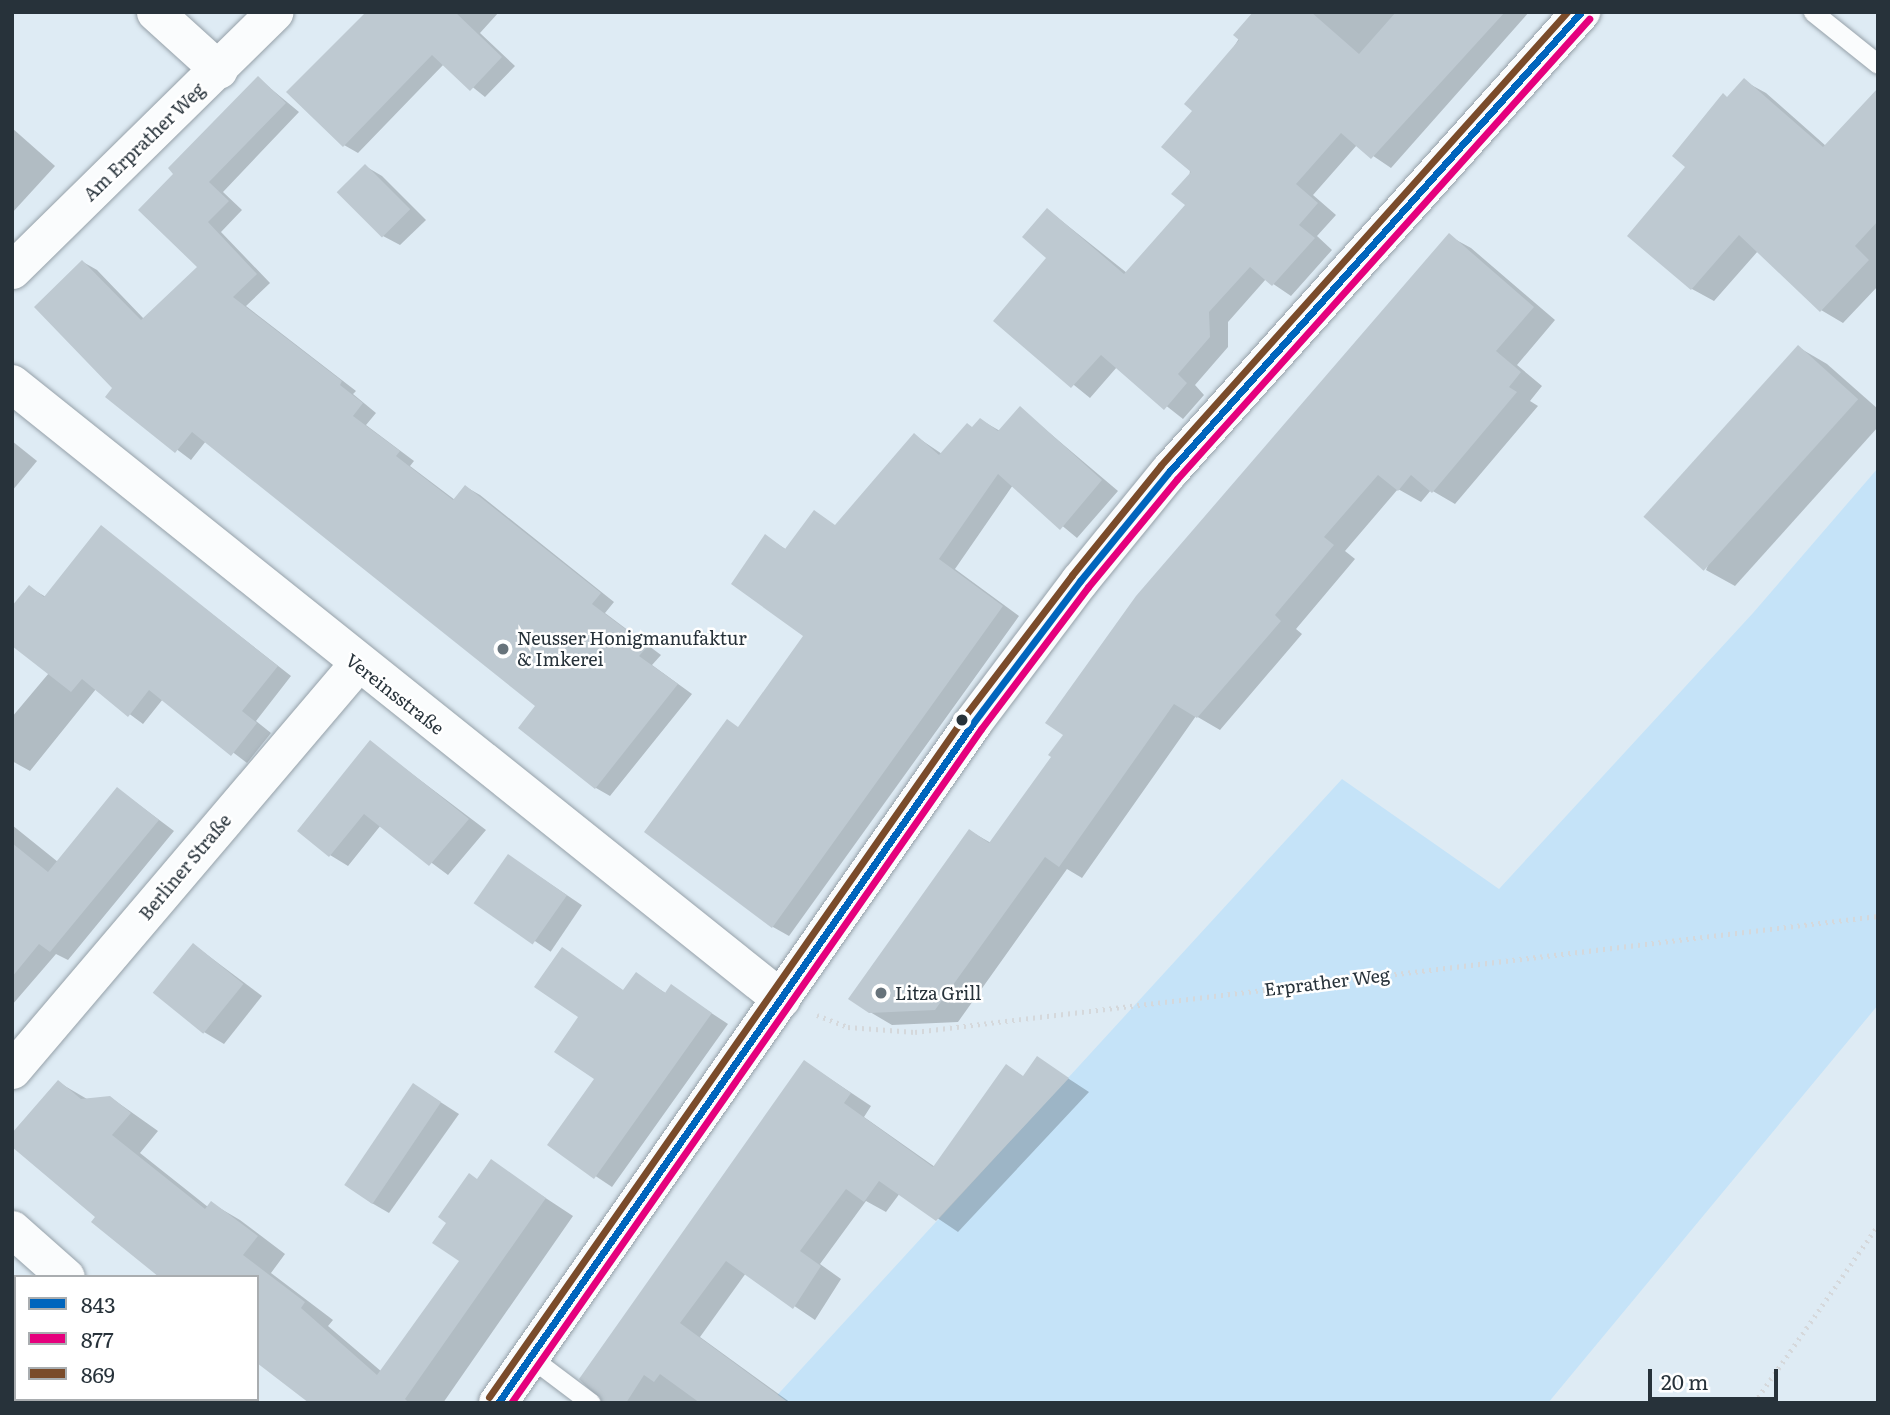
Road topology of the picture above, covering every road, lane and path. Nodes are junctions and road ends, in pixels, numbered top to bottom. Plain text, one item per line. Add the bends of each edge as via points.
1 (155, 12) edge
2 (275, 12) edge
3 (1581, 12) edge
4 (1814, 12) edge
5 (1878, 64) edge
6 (219, 70) junction
7 (12, 270) edge
8 (12, 384) edge
9 (357, 664) junction
10 (1878, 916) edge
11 (781, 999) junction
12 (12, 1070) edge
13 (1878, 1225) edge
14 (12, 1229) edge
15 (64, 1275) edge
16 (530, 1357) junction
17 (498, 1403) edge
18 (591, 1403) edge
19 (1754, 1403) edge

1 - 6 street
2 - 6 street, Am Erprather Weg
3 - 11 main road via 1169,472 1080,580 973,723
4 - 5 lane
6 - 7 street, Am Erprather Weg
8 - 9 main road, Vereinsstraße
9 - 11 main road, Vereinsstraße
9 - 12 street, Berliner Straße
10 - 11 path, Erprather Weg via 915,1032 848,1027
11 - 16 main road
13 - 19 path
14 - 15 street
16 - 17 main road
16 - 18 lane

